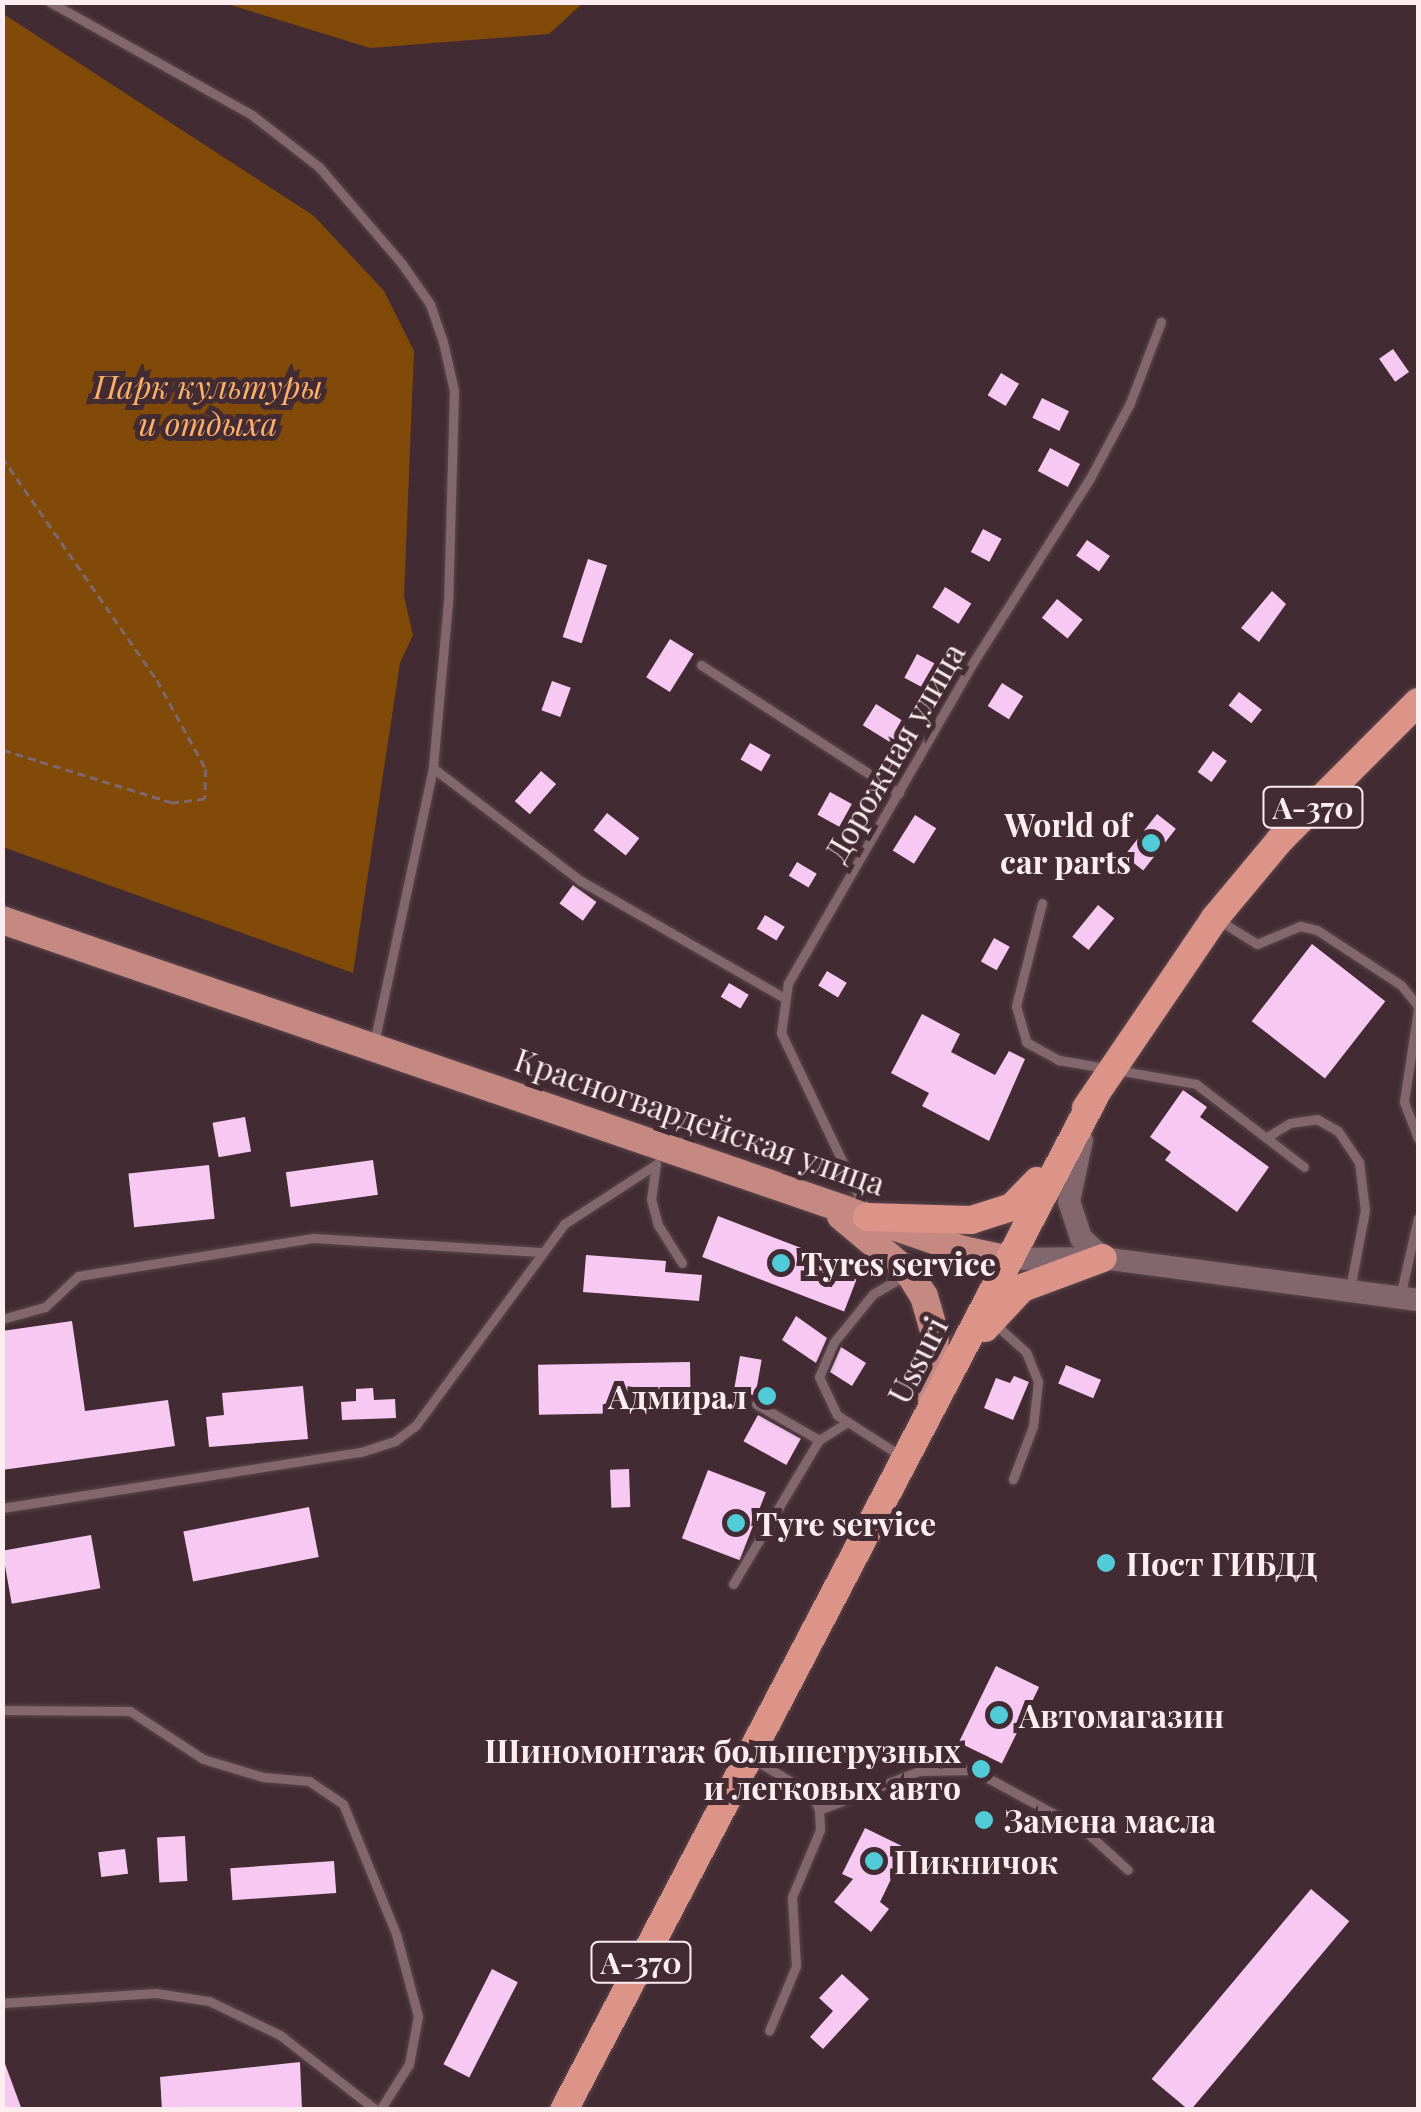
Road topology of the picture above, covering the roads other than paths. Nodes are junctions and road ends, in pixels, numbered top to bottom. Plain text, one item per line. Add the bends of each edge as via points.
1 (50, 2) edge
2 (1160, 322) dead end
3 (700, 665) dead end
4 (1418, 702) edge
5 (433, 768) junction
6 (899, 793) junction
7 (1042, 903) dead end
8 (1215, 918) junction
9 (2, 920) edge
10 (783, 996) junction
11 (1418, 1008) edge
12 (373, 1046) junction
13 (1111, 1070) junction
14 (1094, 1096) junction
15 (1270, 1136) junction
16 (1418, 1138) edge
17 (664, 1156) junction
18 (1304, 1167) dead end
19 (810, 1196) junction
20 (867, 1217) junction
21 (1418, 1218) edge
22 (541, 1252) junction
23 (1005, 1258) junction
24 (1103, 1258) junction
25 (682, 1263) dead end
26 (910, 1274) junction
27 (1350, 1292) junction
28 (1409, 1299) edge
29 (2, 1320) edge
30 (990, 1320) junction
31 (938, 1402) junction
32 (756, 1404) dead end
33 (846, 1423) junction
34 (818, 1440) junction
35 (905, 1458) junction
36 (1013, 1479) dead end
37 (2, 1508) edge
38 (733, 1584) dead end
39 (2, 1710) edge
40 (750, 1758) junction
41 (819, 1810) junction
42 (1128, 1870) dead end
43 (2, 2003) edge
44 (768, 2031) dead end
45 (378, 2110) edge
46 (564, 2110) edge

1 - 5 lane via 252,114 319,167 430,304 454,391 448,602
2 - 6 lane, Дорожная улица via 1111,440
3 - 6 lane
4 - 8 highway, Ussuri / А-370 via 1280,840
5 - 10 lane via 582,881
5 - 12 lane
6 - 10 lane, Дорожная улица
7 - 13 lane via 1016,1006 1018,1024 1041,1054
8 - 11 lane via 1257,944 1300,926 1317,930 1401,985
8 - 13 highway, Ussuri / А-370
9 - 12 main road, Красногвардейская улица
10 - 20 lane via 780,1032
11 - 16 lane via 1404,1102
12 - 17 main road, Красногвардейская улица
13 - 14 highway, Ussuri / А-370
13 - 15 lane via 1196,1084
13 - 24 street via 1079,1146 1069,1201 1081,1238
14 - 20 highway via 1012,1207 947,1222
14 - 23 highway, Ussuri / А-370
15 - 18 lane
15 - 27 lane via 1290,1123 1317,1119 1338,1132 1359,1162 1364,1210
17 - 19 main road, Красногвардейская улица
17 - 22 lane via 564,1224
17 - 25 lane via 651,1199 658,1225
19 - 20 main road, Красногвардейская улица
19 - 26 main road
20 - 23 main road, Красногвардейская улица
21 - 28 lane
22 - 29 lane via 313,1238 78,1276 45,1307
22 - 37 lane via 416,1425 395,1441 362,1452
23 - 24 street
23 - 31 highway, Ussuri / А-370
24 - 27 street
24 - 30 highway via 1022,1288
26 - 31 main road via 935,1334
26 - 33 lane via 873,1294 820,1366 822,1394
27 - 28 street
30 - 31 highway
30 - 36 lane via 1026,1352 1038,1382 1033,1426
31 - 35 highway, Ussuri / А-370
32 - 34 lane
33 - 34 lane
33 - 35 lane
34 - 38 lane
35 - 40 highway, Ussuri / А-370
39 - 45 lane via 130,1711 203,1759 309,1781 343,1804 396,1934 418,2016 409,2064
40 - 41 lane via 812,1794
40 - 46 highway, Ussuri / А-370
41 - 42 lane via 919,1772 973,1770 1084,1830
41 - 44 lane via 820,1830 792,1897 796,1966
43 - 45 lane via 156,1993 209,2001 280,2035

